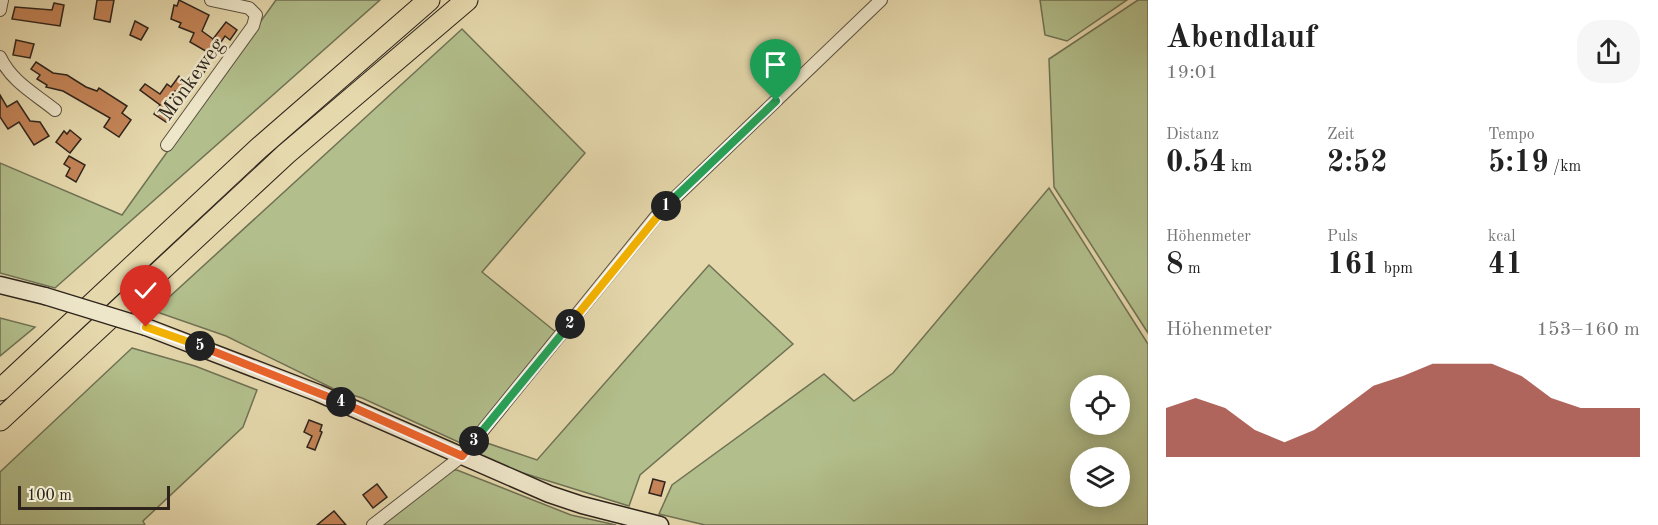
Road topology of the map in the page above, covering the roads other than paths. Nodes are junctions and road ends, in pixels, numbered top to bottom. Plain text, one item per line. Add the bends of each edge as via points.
1 (2, 0) edge
2 (211, 0) edge
3 (429, 0) edge
4 (467, 0) edge
5 (881, 0) edge
6 (0, 10) edge
7 (0, 57) edge
8 (55, 110) dead end
9 (167, 145) dead end
10 (0, 285) edge
11 (43, 348) junction
12 (0, 378) edge
13 (0, 390) edge
14 (0, 420) edge
15 (462, 456) junction
16 (373, 525) edge
17 (660, 525) edge

1 - 6 street
2 - 9 street, Mönkeweg via 249,8 256,15 253,26
3 - 11 highway via 259,148
4 - 14 highway via 286,154
5 - 15 street via 659,213
7 - 8 street via 19,84
10 - 15 street, bridge via 146,327 308,388
11 - 12 highway
11 - 13 highway
15 - 16 street
15 - 17 street via 549,494

